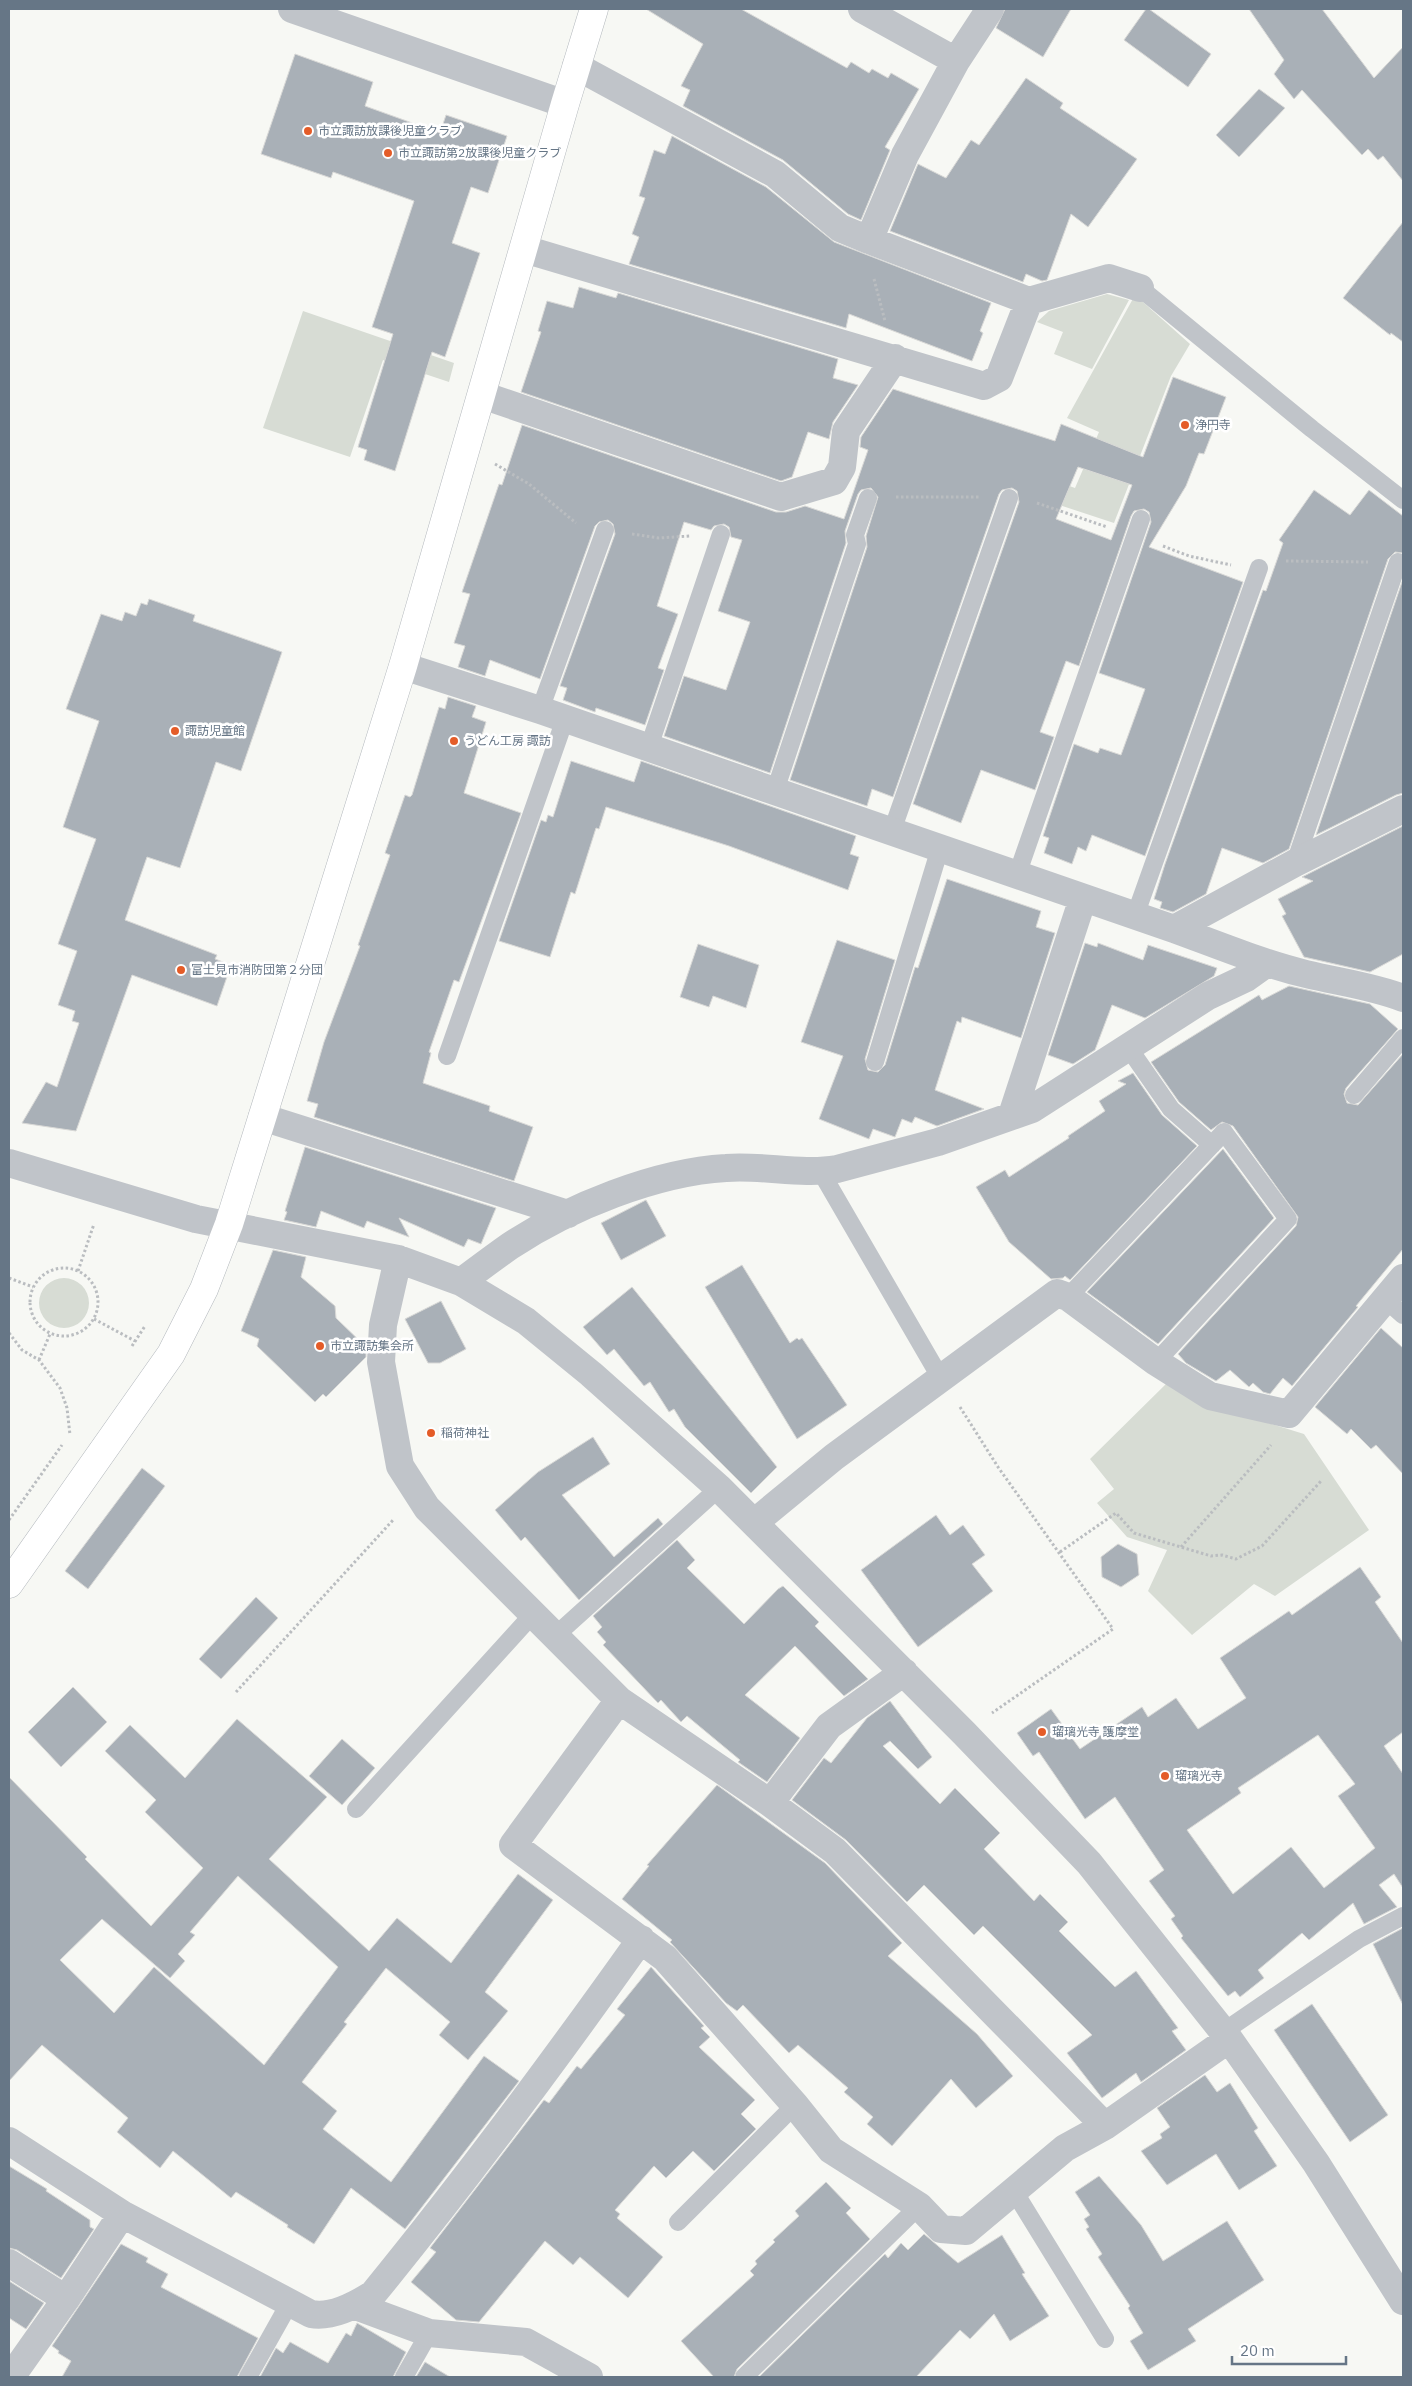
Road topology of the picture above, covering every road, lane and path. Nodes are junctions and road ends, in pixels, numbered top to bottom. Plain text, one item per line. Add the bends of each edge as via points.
1 (292, 9) edge
2 (594, 9) edge
3 (990, 9) edge
4 (873, 11) edge
5 (956, 61) junction
6 (576, 66) junction
7 (565, 104) junction
8 (866, 239) junction
9 (524, 249) junction
10 (1140, 288) joint
11 (1029, 301) junction
12 (895, 358) junction
13 (482, 395) junction
14 (467, 447) junction
15 (868, 498) joint
16 (1009, 498) junction
17 (1403, 500) edge
18 (1141, 519) dead end
19 (605, 530) junction
20 (721, 534) joint
21 (1135, 536) junction
22 (1398, 562) joint
23 (1259, 568) junction
24 (403, 666) junction
25 (540, 710) junction
26 (566, 718) junction
27 (649, 748) junction
28 (775, 791) junction
29 (1403, 809) edge
30 (892, 831) junction
31 (940, 848) junction
32 (1295, 863) junction
33 (1017, 875) junction
34 (1083, 898) junction
35 (1135, 916) junction
36 (1174, 929) junction
37 (1267, 963) junction
38 (1399, 993) edge
39 (1403, 1038) edge
40 (1128, 1047) junction
41 (447, 1056) dead end
42 (875, 1062) dead end
43 (1354, 1095) dead end
44 (1012, 1114) junction
45 (262, 1117) junction
46 (1212, 1145) junction
47 (9, 1163) edge
48 (821, 1172) junction
49 (568, 1214) junction
50 (95, 1221) dead end
51 (229, 1224) junction
52 (398, 1259) junction
53 (78, 1271) junction
54 (9, 1278) edge
55 (1403, 1278) edge
56 (461, 1282) junction
57 (33, 1287) junction
58 (1068, 1297) junction
59 (1394, 1307) edge
60 (150, 1318) dead end
61 (94, 1319) junction
62 (9, 1332) edge
63 (50, 1334) junction
64 (135, 1341) junction
65 (130, 1349) dead end
66 (40, 1360) junction
67 (1156, 1362) junction
68 (940, 1378) junction
69 (76, 1427) dead end
70 (70, 1434) junction
71 (1271, 1445) dead end
72 (1321, 1481) dead end
73 (719, 1488) junction
74 (418, 1493) junction
75 (9, 1520) edge
76 (755, 1522) junction
77 (1181, 1546) junction
78 (1060, 1552) junction
79 (9, 1584) edge
80 (533, 1614) junction
81 (555, 1636) junction
82 (904, 1672) junction
83 (236, 1692) dead end
84 (619, 1700) junction
85 (964, 1733) junction
86 (770, 1803) junction
87 (356, 1809) dead end
88 (1403, 1916) edge
89 (641, 1940) junction
90 (1226, 2036) junction
91 (795, 2105) junction
92 (1106, 2126) junction
93 (9, 2141) edge
94 (1014, 2191) junction
95 (918, 2206) junction
96 (122, 2214) junction
97 (678, 2222) dead end
98 (9, 2263) edge
99 (66, 2299) junction
100 (1403, 2301) edge
101 (289, 2304) junction
102 (356, 2306) junction
103 (429, 2333) junction
104 (1105, 2339) dead end
105 (17, 2375) edge
106 (248, 2377) edge
107 (404, 2377) edge
108 (588, 2377) edge
109 (744, 2377) edge

1 - 7 street
2 - 6 street
3 - 5 street
4 - 5 street
5 - 8 street via 905,155
6 - 7 street
6 - 8 street via 775,174 840,228
7 - 9 street
8 - 11 street
8 - 12 path
9 - 12 street
9 - 13 street
10 - 11 street via 1109,278
10 - 17 lane
11 - 12 street via 999,378 984,386
12 - 13 street via 846,430 842,467 834,481 781,497
13 - 14 street
14 - 19 path via 529,484 575,523
14 - 24 street
15 - 16 path
15 - 28 lane via 856,535 857,544
16 - 21 path via 1028,499
16 - 30 lane
18 - 21 lane
19 - 20 path via 659,538
19 - 25 lane
20 - 27 lane
21 - 23 path via 1189,556
21 - 33 lane
22 - 23 path via 1284,561
22 - 32 lane
23 - 35 lane
24 - 25 street
24 - 45 street
25 - 26 street
26 - 27 street
26 - 41 lane
27 - 28 street
28 - 30 street
29 - 32 street
30 - 31 street
31 - 33 street
31 - 42 lane
32 - 36 street
33 - 34 street
34 - 35 street
34 - 44 street
35 - 36 street
36 - 37 street
37 - 38 street
37 - 40 street
39 - 43 lane
40 - 44 street via 1032,1109
40 - 46 lane via 1171,1109
44 - 48 street via 938,1142
45 - 49 street
45 - 51 street
46 - 58 lane
46 - 67 lane via 1224,1132 1288,1219
47 - 51 street via 196,1219
48 - 49 street via 767,1167 687,1172 645,1183
48 - 68 lane
49 - 56 street via 511,1246
50 - 53 path
51 - 52 street
51 - 79 street via 204,1289 171,1354
52 - 56 street
52 - 74 street via 383,1325 381,1362 400,1466
53 - 57 path via 68,1268 53,1270 38,1278
53 - 61 path via 86,1276 96,1291 98,1310
54 - 57 path
55 - 59 street
56 - 73 street via 526,1321
57 - 63 path via 30,1298 32,1314 41,1328
58 - 67 street
58 - 68 street via 1057,1293
59 - 67 street via 1289,1414 1210,1396
60 - 64 path
61 - 63 path via 88,1327 70,1337
61 - 64 path
62 - 66 path via 22,1350
63 - 66 path
64 - 65 path
66 - 70 path via 60,1388 67,1408
68 - 76 street via 834,1457
68 - 78 path via 998,1467
69 - 70 path
70 - 75 path
71 - 77 path
72 - 77 path via 1262,1546 1236,1559 1211,1556
73 - 76 street
73 - 81 lane
74 - 80 street via 427,1508
74 - 83 path
76 - 82 street
77 - 78 path via 1134,1533 1116,1513
78 - 85 path via 1112,1630
80 - 81 street
80 - 87 lane
81 - 84 street
82 - 85 street
82 - 86 street via 829,1726
84 - 86 street
84 - 89 street via 513,1845
85 - 90 street via 1089,1863
86 - 92 street via 835,1851
88 - 90 lane via 1359,1939
89 - 91 street via 665,1958
89 - 102 street via 454,2194 373,2294
90 - 92 street
90 - 100 street via 1316,2163
91 - 95 street via 831,2150
91 - 97 lane
92 - 94 street via 1065,2148
93 - 96 street
94 - 95 street via 966,2231 940,2229
94 - 104 lane
95 - 109 lane
96 - 99 street
96 - 101 street
98 - 99 street
99 - 105 street
101 - 102 street via 319,2316
101 - 106 lane
102 - 103 street
103 - 107 lane
103 - 108 street via 526,2342

